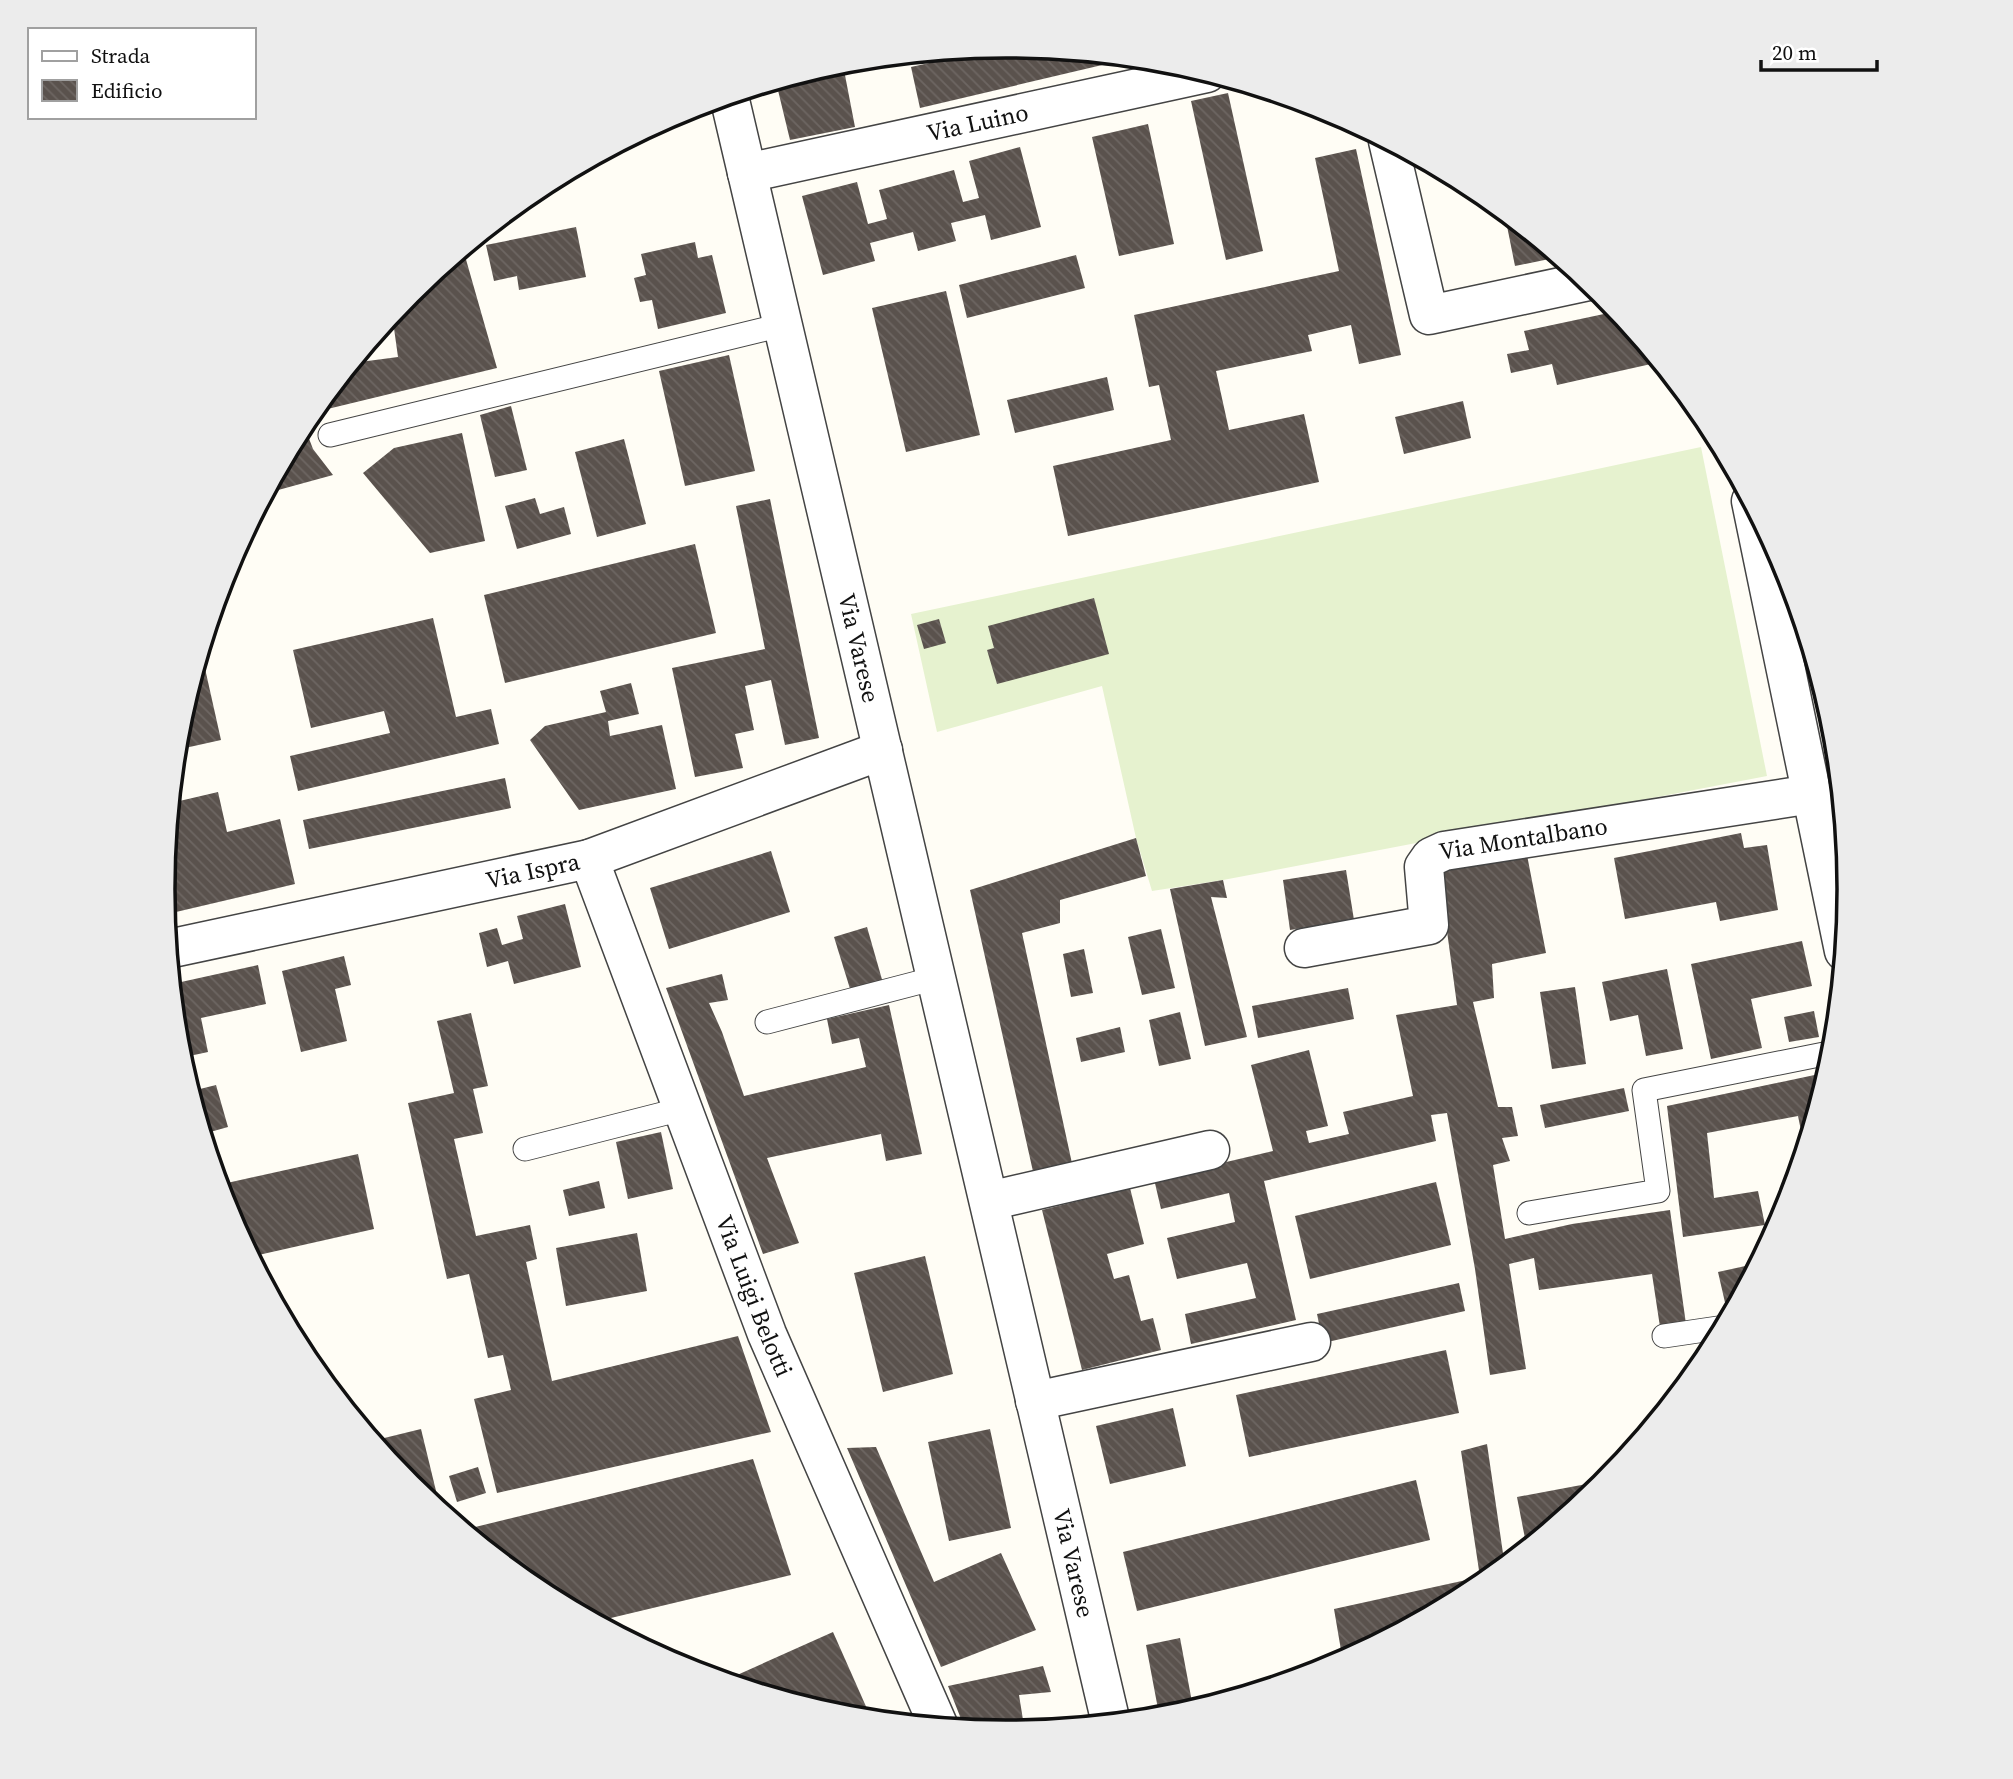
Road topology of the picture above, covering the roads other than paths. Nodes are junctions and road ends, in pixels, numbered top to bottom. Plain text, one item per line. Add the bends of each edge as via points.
1 (1185, 78) edge
2 (731, 105) edge
3 (1391, 153) edge
4 (747, 173) junction
5 (1576, 284) edge
6 (782, 325) junction
7 (330, 435) dead end
8 (1769, 559) edge
9 (1788, 618) edge
10 (883, 750) junction
11 (1812, 794) junction
12 (589, 859) junction
13 (1837, 917) edge
14 (177, 947) edge
15 (1304, 948) dead end
16 (936, 978) junction
17 (767, 1022) dead end
18 (1821, 1055) edge
19 (682, 1110) junction
20 (525, 1149) dead end
21 (1210, 1150) dead end
22 (989, 1201) junction
23 (1529, 1213) dead end
24 (1712, 1329) edge
25 (1664, 1336) dead end
26 (1311, 1342) dead end
27 (1035, 1401) junction
28 (1109, 1715) edge
29 (935, 1717) edge

1 - 4 street, Via Luino
2 - 4 street, Via Varese
3 - 5 street via 1429,315
4 - 6 street, Via Varese
6 - 7 lane
6 - 10 street, Via Varese
8 - 9 street
9 - 11 street
10 - 12 street, Via Ispra
10 - 16 street, Via Varese
11 - 13 street
11 - 15 street, Via Montalbano via 1444,851 1424,867 1429,925
12 - 14 street, Via Ispra
12 - 19 street, Via Luigi Belotti
16 - 17 lane
16 - 22 street, Via Varese
18 - 23 lane via 1644,1090 1658,1191
19 - 20 lane
19 - 29 street, Via Luigi Belotti via 767,1334
21 - 22 street
22 - 27 street, Via Varese
24 - 25 lane
26 - 27 street
27 - 28 street, Via Varese

